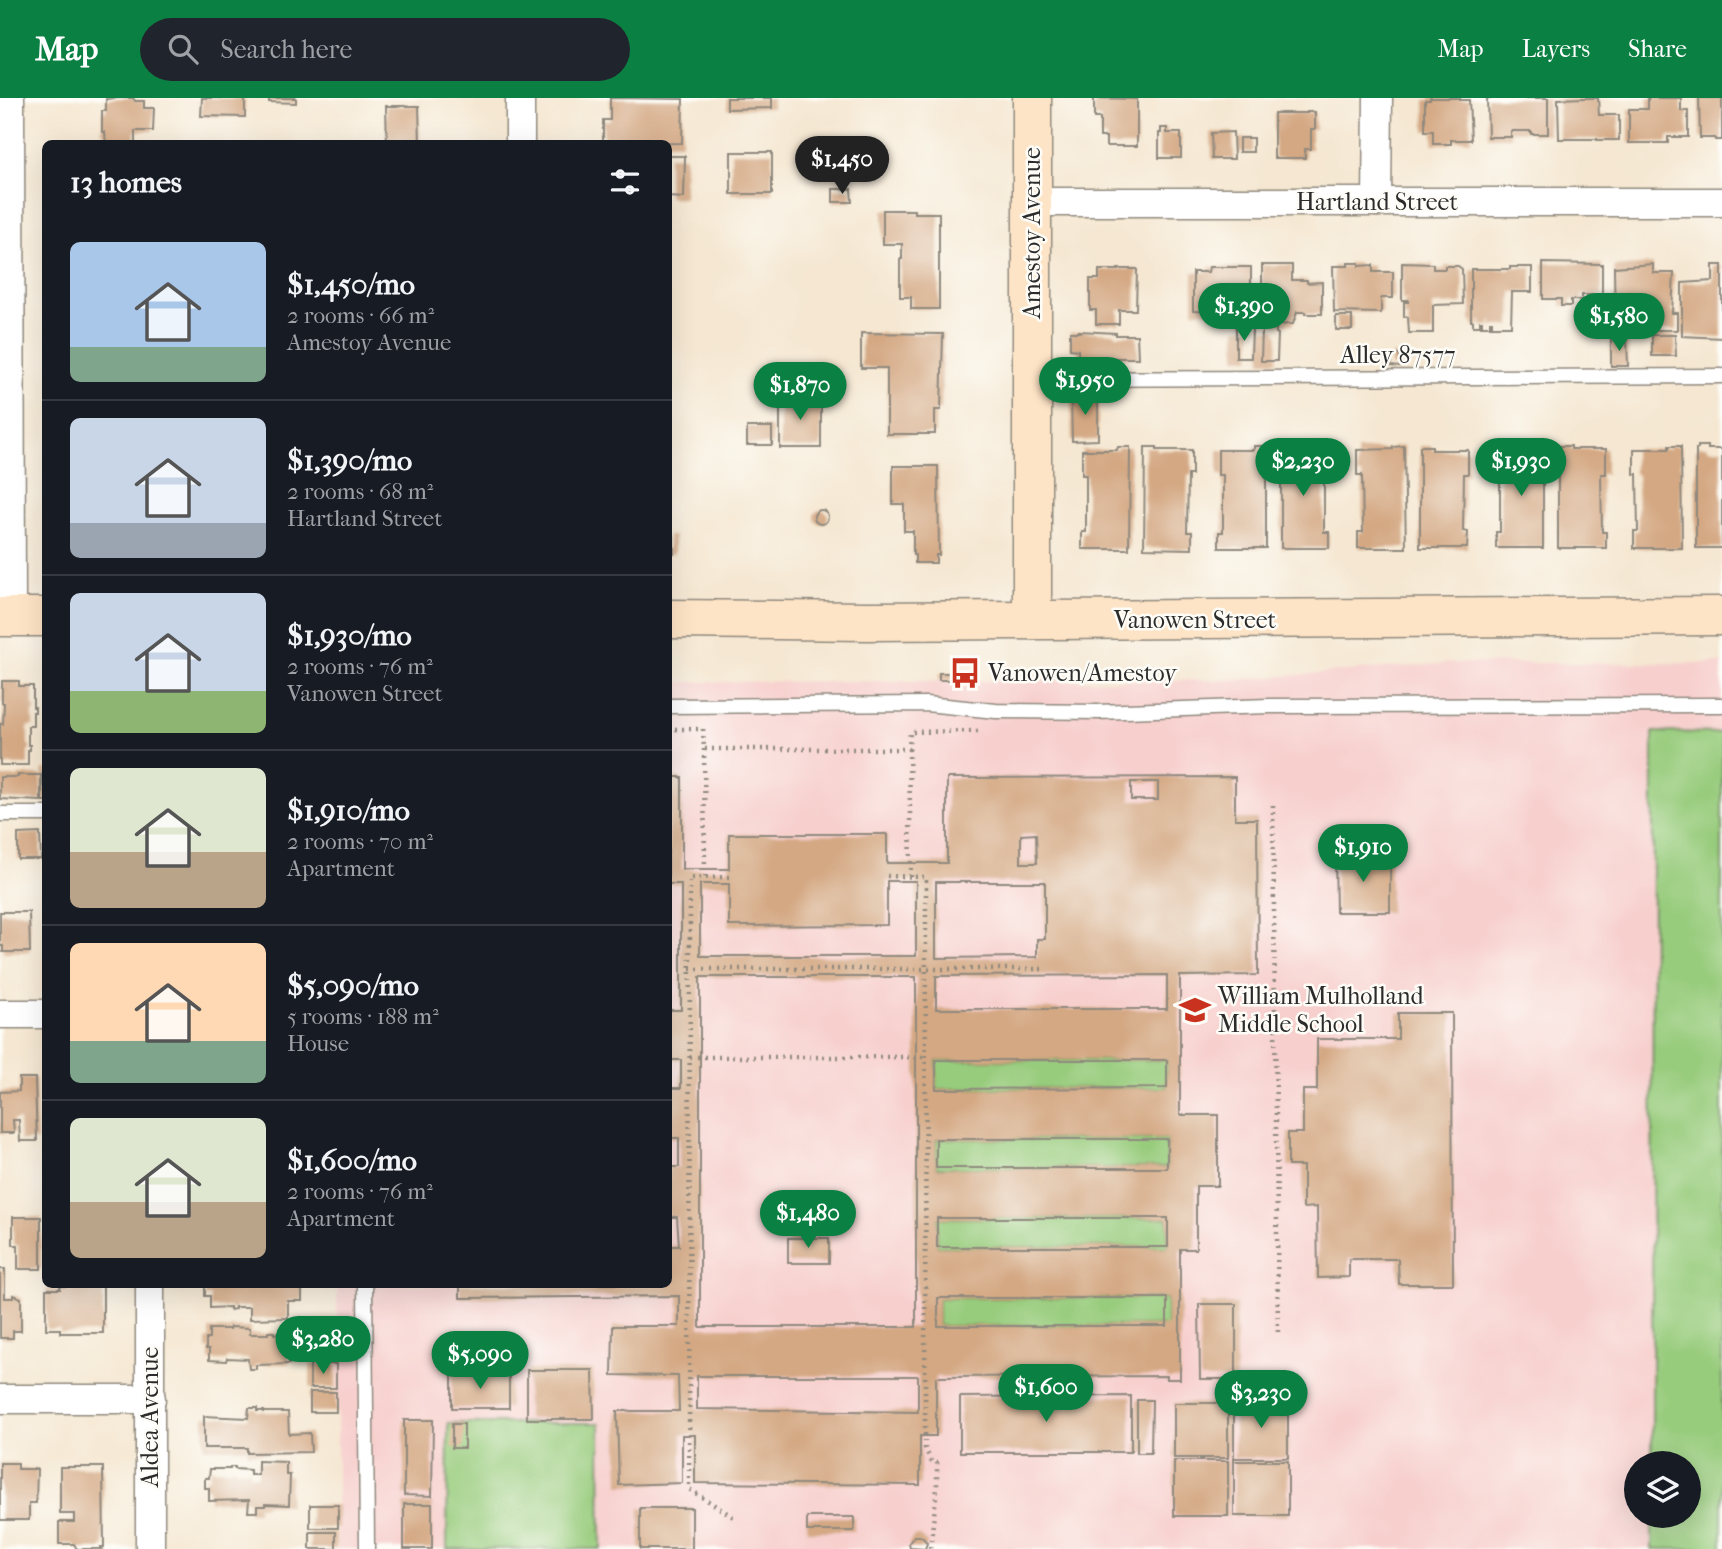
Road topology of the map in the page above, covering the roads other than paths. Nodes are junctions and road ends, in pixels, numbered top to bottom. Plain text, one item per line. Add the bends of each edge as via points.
1 (10, 98) edge
2 (520, 98) edge
3 (1032, 98) edge
4 (1378, 98) edge
5 (520, 140) edge
6 (1032, 202) junction
7 (1377, 202) junction
8 (1722, 202) edge
9 (1722, 376) edge
10 (1032, 379) junction
11 (1722, 616) edge
12 (19, 617) edge
13 (672, 619) edge
14 (1032, 620) junction
15 (1722, 705) edge
16 (672, 706) edge
17 (0, 814) edge
18 (42, 814) edge
19 (0, 1014) edge
20 (42, 1014) edge
21 (150, 1288) edge
22 (365, 1288) edge
23 (0, 1399) edge
24 (150, 1399) junction
25 (150, 1549) edge
26 (367, 1549) edge

1 - 12 street
2 - 5 street
3 - 6 main road, Amestoy Avenue
4 - 7 street
6 - 7 street, Hartland Street
6 - 10 main road, Amestoy Avenue
7 - 8 street, Hartland Street
9 - 10 lane, Alley 87577
10 - 14 main road, Amestoy Avenue
11 - 14 main road, Vanowen Street
13 - 14 main road, Vanowen Street
15 - 16 lane via 1269,706 1097,712 996,711 926,704
17 - 18 lane
19 - 20 street
21 - 24 street, Aldea Avenue
22 - 26 lane
23 - 24 street
24 - 25 street, Aldea Avenue

